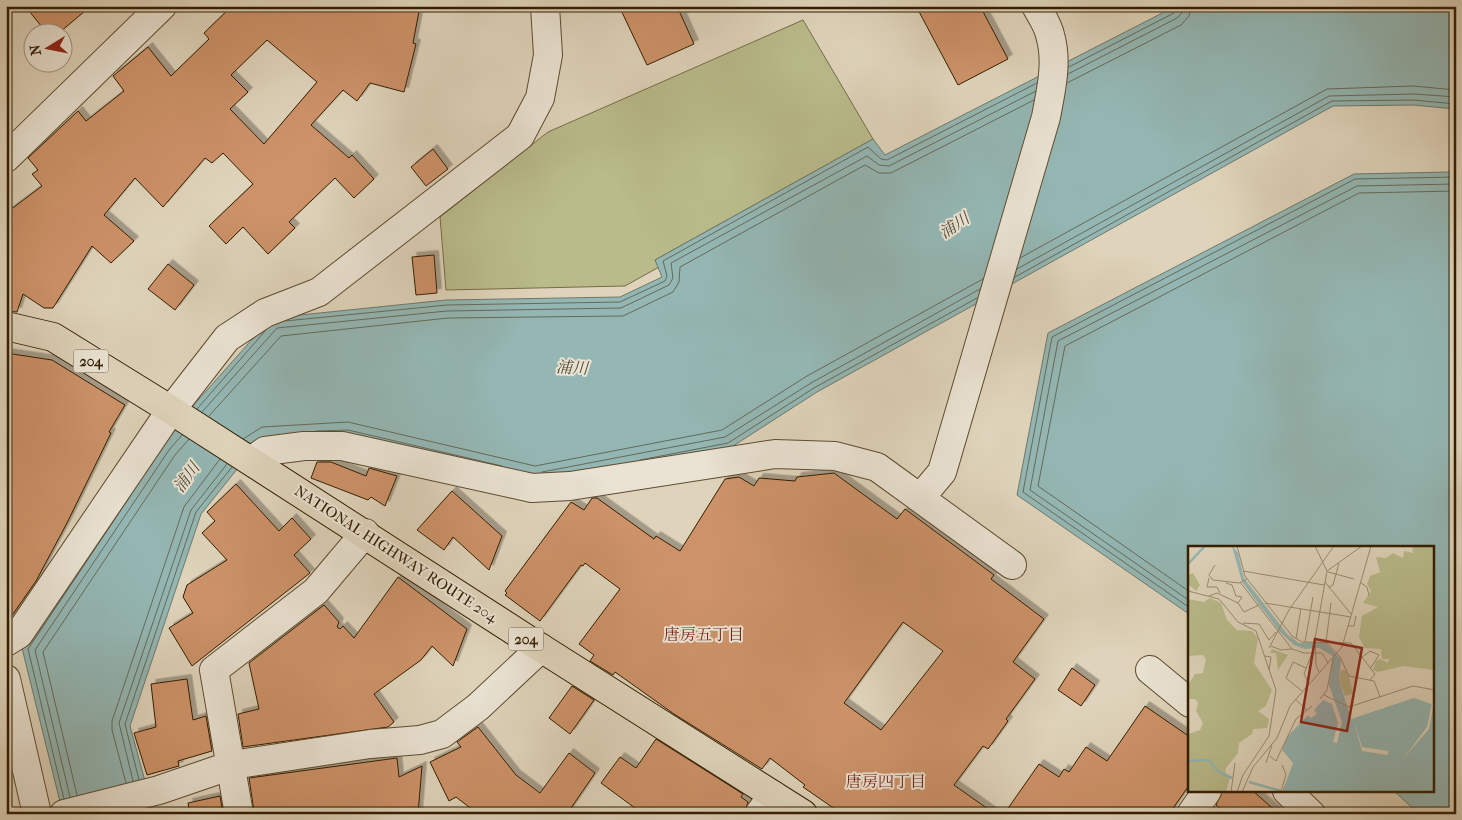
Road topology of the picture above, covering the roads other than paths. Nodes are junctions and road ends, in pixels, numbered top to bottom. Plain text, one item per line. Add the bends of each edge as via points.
1 (162, 6) edge
2 (545, 6) edge
3 (1036, 6) edge
4 (6, 158) edge
5 (6, 326) edge
6 (171, 410) junction
7 (251, 461) junction
8 (921, 497) junction
9 (365, 533) junction
10 (1012, 565) dead end
11 (6, 642) edge
12 (541, 648) junction
13 (1150, 670) dead end
14 (6, 679) edge
15 (1188, 701) edge
16 (232, 765) junction
17 (1288, 792) edge
18 (766, 804) edge
19 (37, 814) edge
20 (64, 814) edge
21 (239, 814) edge
22 (804, 814) edge
23 (1311, 814) edge

1 - 4 street
2 - 6 street via 548,55 540,98 520,136 319,292 265,314 227,338
3 - 8 street via 1050,33 1054,52 1046,117 942,472
5 - 6 highway, NATIONAL HIGHWAY ROUTE 204 / 204 via 52,337
6 - 7 highway, NATIONAL HIGHWAY ROUTE 204 / 204
6 - 11 street via 19,634
7 - 8 street via 265,451 342,446 532,488 579,485 775,454 834,456 877,467
7 - 9 highway, NATIONAL HIGHWAY ROUTE 204 / 204
8 - 10 street
9 - 12 highway, NATIONAL HIGHWAY ROUTE 204 / 204
9 - 16 street via 316,591 214,670
12 - 16 street via 478,708 442,734 420,740 370,744
12 - 18 highway, NATIONAL HIGHWAY ROUTE 204 / 204
13 - 15 street
14 - 19 street
16 - 20 street via 159,790
16 - 21 street
17 - 23 street
18 - 22 highway, NATIONAL HIGHWAY ROUTE 204 / 204

